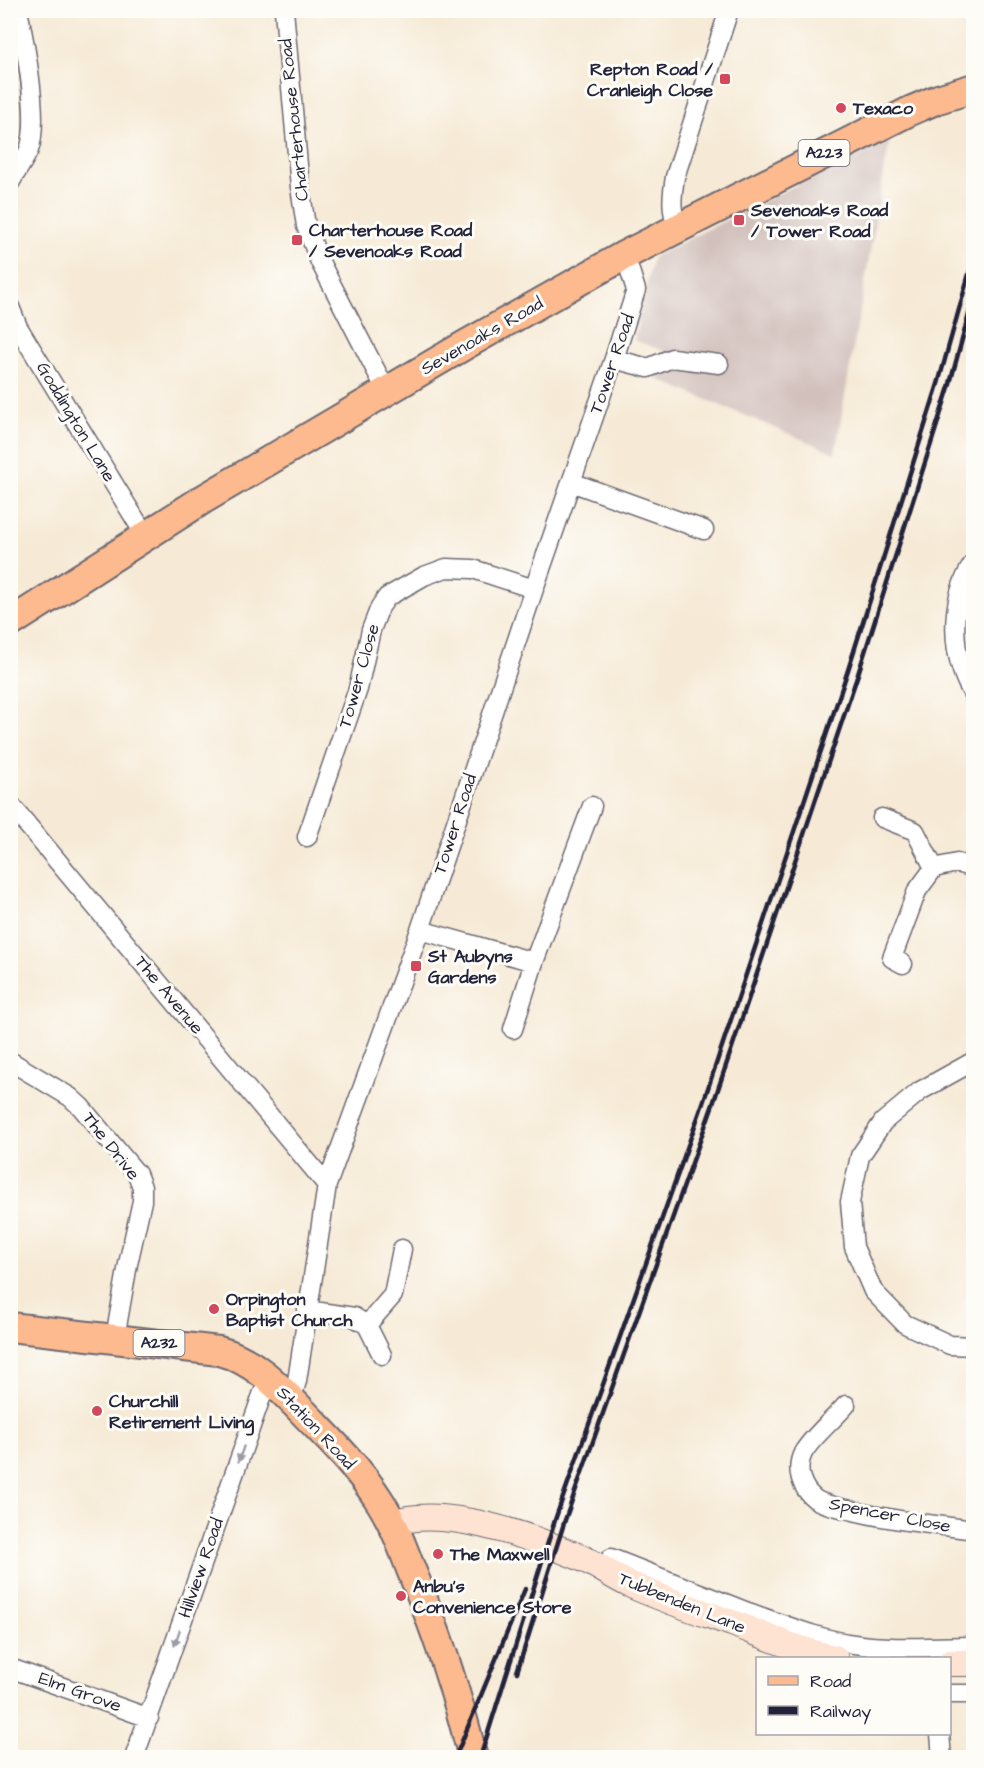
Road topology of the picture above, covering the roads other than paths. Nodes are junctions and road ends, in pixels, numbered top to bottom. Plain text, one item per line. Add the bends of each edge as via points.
1 (18, 10) edge
2 (284, 10) edge
3 (727, 11) edge
4 (974, 88) edge
5 (10, 183) edge
6 (678, 228) junction
7 (625, 255) junction
8 (10, 307) edge
9 (614, 359) junction
10 (719, 364) dead end
11 (386, 390) junction
12 (571, 482) junction
13 (704, 530) dead end
14 (145, 535) junction
15 (974, 562) edge
16 (534, 589) junction
17 (10, 623) edge
18 (974, 696) edge
19 (10, 804) edge
20 (592, 806) dead end
21 (882, 818) dead end
22 (307, 837) dead end
23 (934, 868) junction
24 (974, 868) edge
25 (420, 930) junction
26 (534, 962) junction
27 (903, 964) dead end
28 (513, 1029) dead end
29 (10, 1061) edge
30 (974, 1061) edge
31 (327, 1185) junction
32 (402, 1250) dead end
33 (308, 1310) junction
34 (367, 1325) junction
35 (10, 1327) edge
36 (116, 1338) junction
37 (974, 1346) edge
38 (382, 1355) dead end
39 (270, 1380) junction
40 (291, 1400) junction
41 (846, 1405) dead end
42 (392, 1523) junction
43 (974, 1530) edge
44 (611, 1558) dead end
45 (745, 1619) junction
46 (974, 1646) edge
47 (828, 1657) edge
48 (951, 1663) edge
49 (974, 1663) edge
50 (10, 1668) edge
51 (951, 1694) edge
52 (974, 1694) edge
53 (149, 1718) junction
54 (940, 1735) edge
55 (134, 1758) edge
56 (473, 1758) edge
57 (942, 1758) edge

1 - 5 street via 28,62 32,121 29,149
2 - 11 street, Charterhouse Road via 306,226 320,262
3 - 6 street via 675,177 671,203
4 - 6 main road, Sevenoaks Road / A223 via 910,111
6 - 7 main road, Sevenoaks Road
7 - 9 street, Tower Road via 636,290
7 - 11 main road, Sevenoaks Road
8 - 14 street, Goddington Lane via 18,327
9 - 10 street via 648,368 672,358
9 - 12 street, Tower Road
11 - 14 main road, Sevenoaks Road
12 - 13 street
12 - 16 street, Tower Road
14 - 17 main road, Sevenoaks Road
15 - 18 street via 956,606 961,666
16 - 22 street, Tower Close via 474,569 446,568 387,597 371,630 358,689
16 - 25 street, Tower Road
19 - 31 street, The Avenue
20 - 26 street
21 - 23 street via 915,831
23 - 24 street via 957,863
23 - 27 street via 917,891 892,958
25 - 26 street
25 - 31 street, Tower Road
26 - 28 street
29 - 36 street, The Drive via 81,1107 137,1174 142,1187
30 - 37 street via 920,1091 883,1122 860,1156 850,1202 854,1247 873,1291 906,1324 950,1345
31 - 33 street, Tower Road
32 - 34 street via 393,1294
33 - 34 street via 354,1317
33 - 40 street, Tower Road
34 - 38 street
35 - 36 main road, Station Road / A232
36 - 39 main road, Station Road / A232 via 230,1354
39 - 40 main road, Station Road / A232
39 -> 53 street, Hillview Road
40 - 42 main road, Station Road / A232 via 367,1484
41 - 43 street, Spencer Close via 803,1452 800,1477 814,1498 857,1512
42 - 45 street, Tubbenden Lane via 426,1518 499,1529 578,1556 630,1585
42 - 56 main road, Station Road / A232 via 426,1605
44 - 45 street
45 - 46 street via 855,1644
45 - 47 street, Tubbenden Lane via 797,1648
48 - 49 street
50 - 53 street, Elm Grove
51 - 52 street
53 - 55 street, Hillview Road
54 - 57 street

